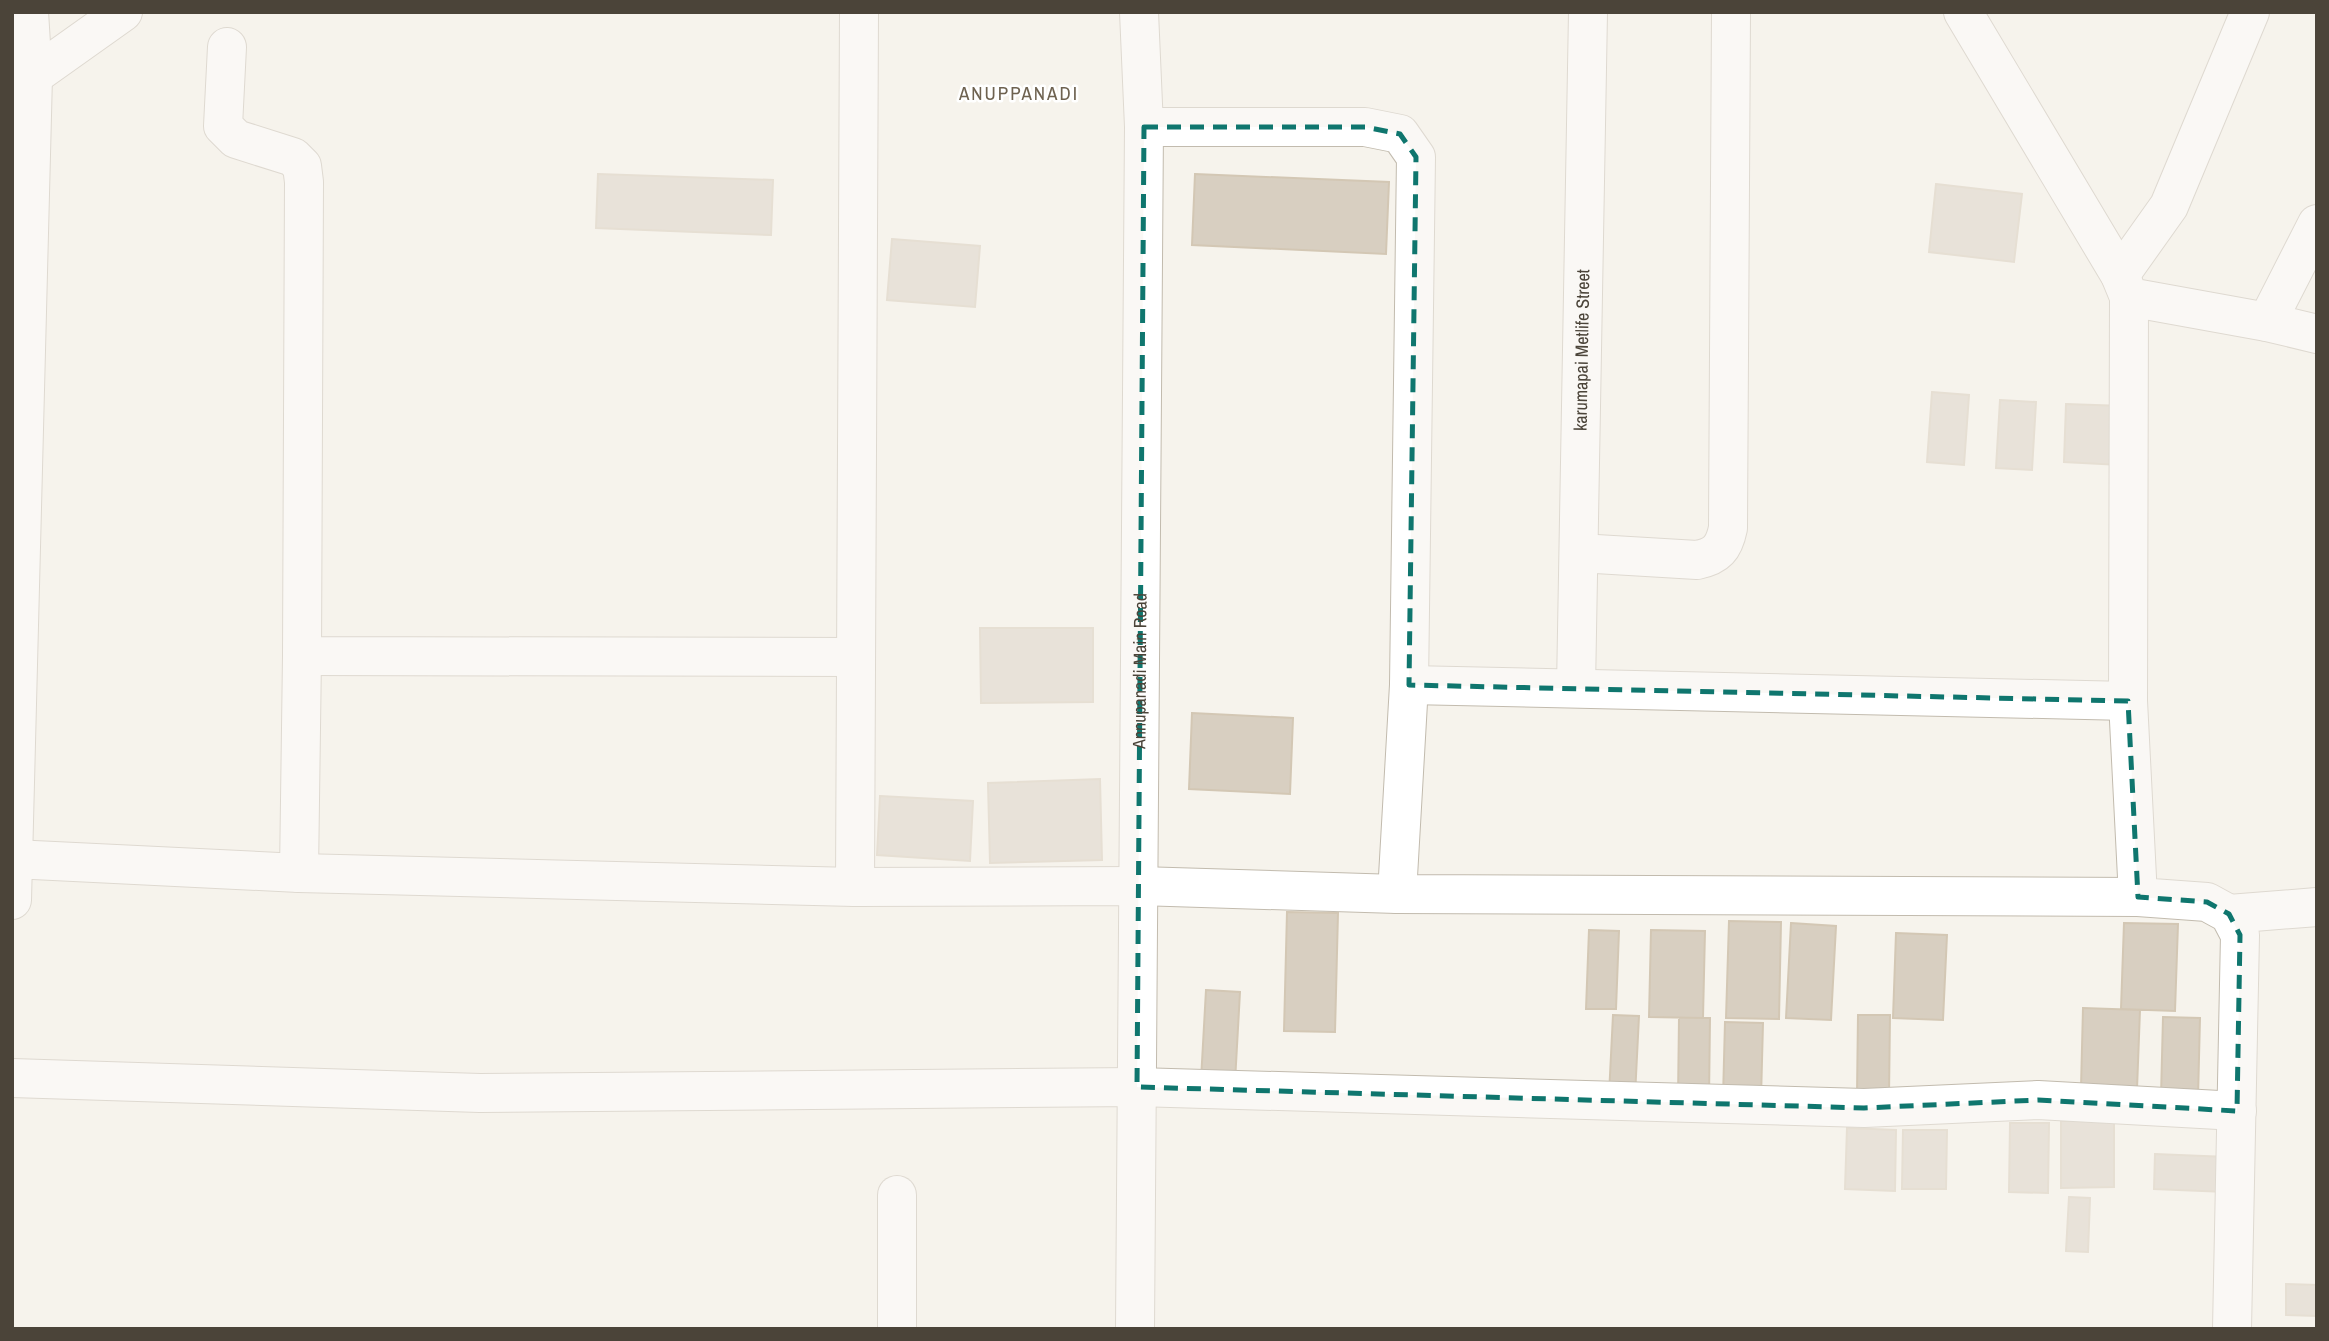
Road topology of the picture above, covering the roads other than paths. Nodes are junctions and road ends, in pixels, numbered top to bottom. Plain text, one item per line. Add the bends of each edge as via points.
1 (29, 12) edge
2 (123, 12) edge
3 (859, 12) edge
4 (1139, 12) edge
5 (1588, 12) edge
6 (1731, 12) edge
7 (1963, 12) edge
8 (2250, 12) edge
9 (228, 47) dead end
10 (33, 76) junction
11 (1144, 127) junction
12 (2317, 224) edge
13 (2124, 286) junction
14 (2267, 322) junction
15 (2317, 334) edge
16 (1579, 553) junction
17 (302, 656) junction
18 (855, 657) junction
19 (1409, 685) junction
20 (1576, 688) junction
21 (2128, 701) junction
22 (13, 859) edge
23 (299, 873) junction
24 (1139, 886) junction
25 (855, 887) junction
26 (1397, 894) junction
27 (2138, 897) junction
28 (12, 900) edge
29 (2317, 907) edge
30 (2229, 914) junction
31 (12, 1078) edge
32 (1137, 1087) junction
33 (2236, 1111) junction
34 (897, 1195) dead end
35 (897, 1329) edge
36 (1135, 1329) edge
37 (2232, 1329) edge

1 - 10 street
2 - 10 street
3 - 18 street
4 - 11 street, Annupanadi Main Road
5 - 16 street, karumapai Metlife Street
6 - 16 street via 1725,544 1713,557 1697,560
7 - 13 street
8 - 13 street via 2169,206
9 - 17 street via 223,126 236,139 293,157 303,174
10 - 22 street
11 - 19 street via 1365,127 1400,134 1416,157
11 - 24 street, Annupanadi Main Road
12 - 14 street
13 - 14 street
13 - 21 street
14 - 15 street
16 - 20 street, karumapai Metlife Street
17 - 18 street
17 - 23 street
18 - 25 street
19 - 20 street
19 - 26 street
20 - 21 street
21 - 27 street
22 - 23 street
22 - 28 street
23 - 25 street
24 - 25 street
24 - 26 street
24 - 32 street, Annupanadi Main Road
26 - 27 street
27 - 30 street via 2207,902
29 - 30 street
30 - 33 street via 2240,935
31 - 32 street via 480,1093
32 - 33 street via 1864,1108 2038,1100
32 - 36 street, Annupanadi Main Road
33 - 37 street
34 - 35 street

